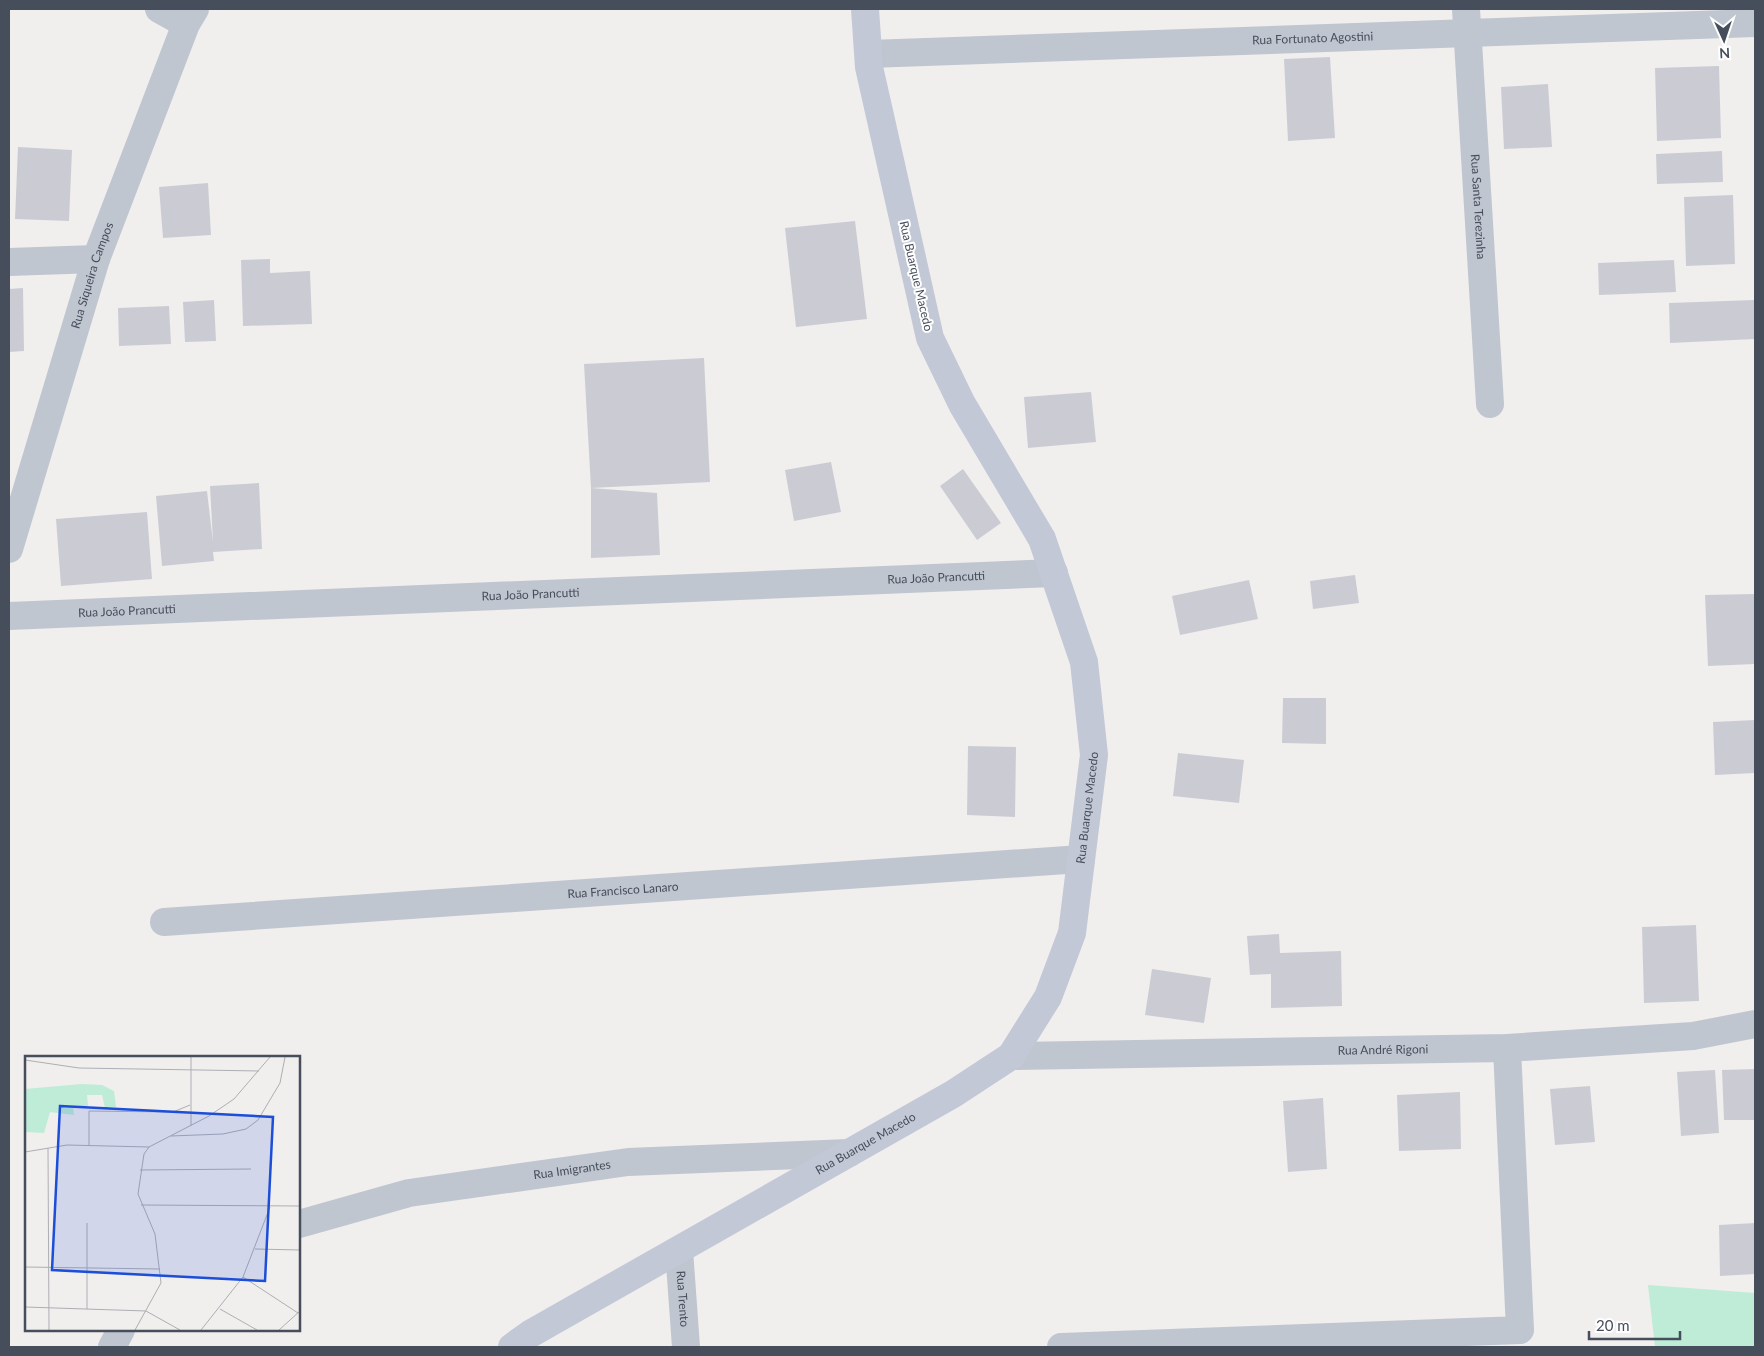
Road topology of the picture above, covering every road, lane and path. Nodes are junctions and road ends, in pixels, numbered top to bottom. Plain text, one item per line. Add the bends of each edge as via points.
1 (159, 9) edge
2 (865, 9) edge
3 (190, 16) edge
4 (1466, 21) edge
5 (1755, 23) edge
6 (869, 54) junction
7 (96, 259) junction
8 (9, 262) edge
9 (1490, 404) dead end
10 (9, 549) edge
11 (1054, 574) junction
12 (9, 616) edge
13 (1081, 859) junction
14 (164, 922) dead end
15 (1755, 1024) edge
16 (1507, 1048) junction
17 (1011, 1056) junction
18 (850, 1153) junction
19 (300, 1224) edge
20 (679, 1250) junction
21 (120, 1331) edge
22 (112, 1347) edge
23 (512, 1347) edge
24 (686, 1347) edge
25 (1061, 1347) edge

1 - 3 street
2 - 6 main road, Rua Buarque Macedo
3 - 7 street, Rua Siqueira Campos
4 - 5 street, Rua Fortunato Agostini
4 - 6 street, Rua Fortunato Agostini
4 - 9 street, Rua Santa Terezinha
6 - 11 main road, Rua Buarque Macedo via 930,338 962,404 1042,539
7 - 8 street
7 - 10 street, Rua Siqueira Campos
11 - 12 street, Rua João Prancutti
11 - 13 main road, Rua Buarque Macedo via 1084,662 1094,755
13 - 14 street, Rua Francisco Lanaro
13 - 17 main road, Rua Buarque Macedo via 1072,933 1048,997
15 - 16 street, Rua André Rigoni via 1693,1036
16 - 17 street, Rua André Rigoni
16 - 25 street via 1520,1330
17 - 18 main road, Rua Buarque Macedo via 953,1094
18 - 19 street, Rua Imigrantes via 628,1162 409,1193
18 - 20 main road, Rua Buarque Macedo
20 - 23 main road, Rua Buarque Macedo
20 - 24 street, Rua Trento
21 - 22 street

